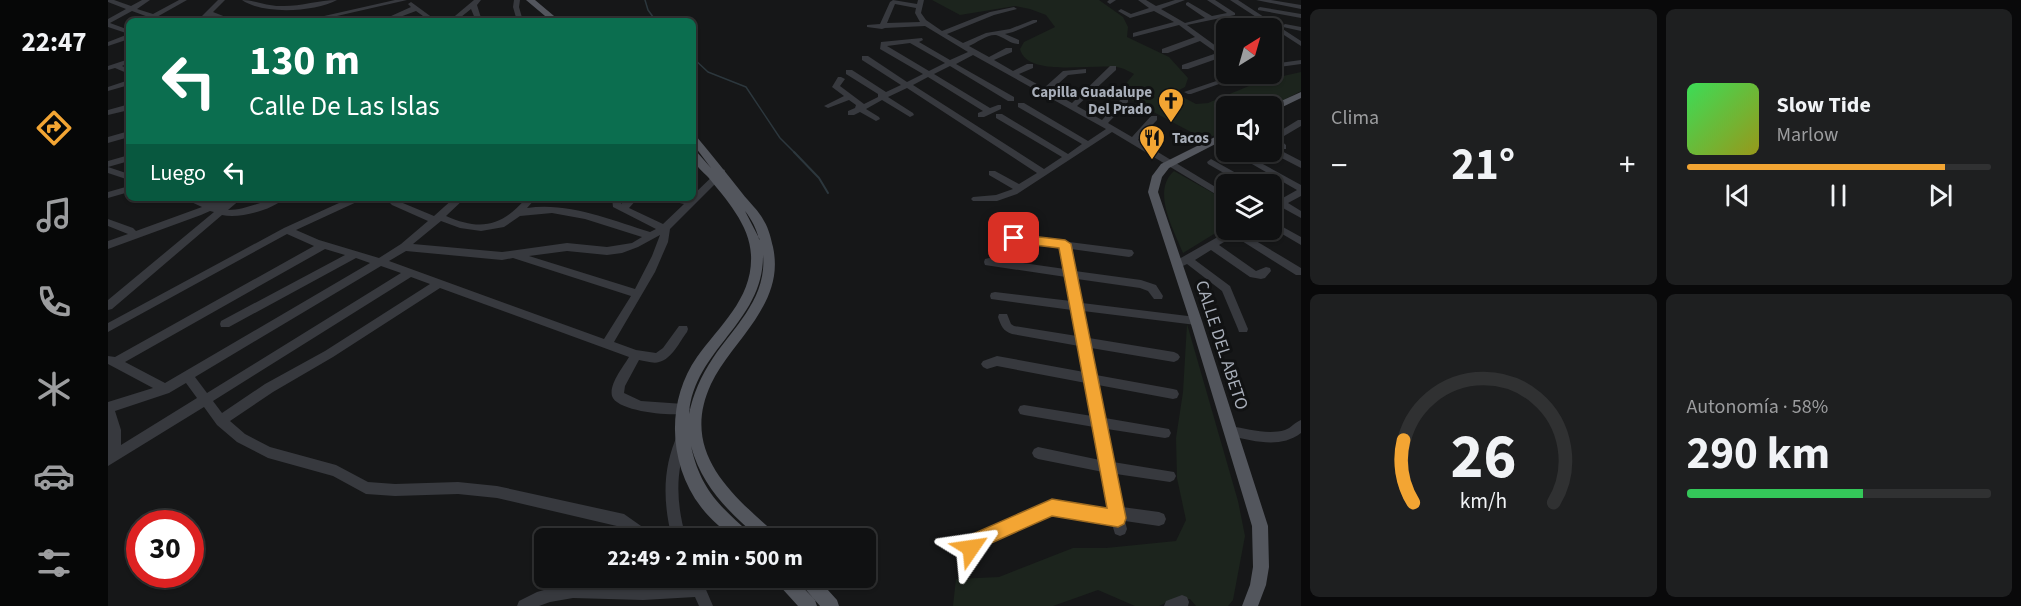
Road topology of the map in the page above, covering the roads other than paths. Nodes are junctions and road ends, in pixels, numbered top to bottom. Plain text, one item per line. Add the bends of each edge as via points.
1 (108, 0) edge
2 (147, 0) edge
3 (184, 0) edge
4 (222, 0) edge
5 (245, 0) edge
6 (334, 0) edge
7 (369, 0) edge
8 (405, 0) edge
9 (1141, 0) edge
10 (1210, 0) edge
11 (1233, 0) edge
12 (1258, 0) edge
13 (1269, 1) edge
14 (476, 2) edge
15 (522, 2) edge
16 (881, 2) dead end
17 (1185, 2) edge
18 (892, 3) junction
19 (920, 3) edge
20 (386, 4) junction
21 (1299, 5) edge
22 (131, 8) junction
23 (416, 8) junction
24 (1157, 8) junction
25 (1014, 9) dead end
26 (1260, 9) dead end
27 (353, 11) junction
28 (1121, 11) dead end
29 (208, 13) junction
30 (1301, 16) edge
31 (153, 17) joint
32 (203, 18) edge
33 (224, 18) edge
34 (319, 18) edge
35 (344, 18) edge
36 (391, 18) edge
37 (430, 18) edge
38 (456, 18) edge
39 (479, 18) edge
40 (520, 18) edge
41 (541, 18) edge
42 (551, 18) edge
43 (1210, 18) junction
44 (1035, 21) dead end
45 (1184, 23) junction
46 (108, 24) edge
47 (926, 24) junction
48 (869, 26) dead end
49 (1285, 26) dead end
50 (882, 27) junction
51 (1301, 29) edge
52 (126, 31) edge
53 (997, 33) junction
54 (941, 34) junction
55 (1136, 35) dead end
56 (126, 38) edge
57 (1200, 38) junction
58 (924, 40) dead end
59 (912, 41) junction
60 (1016, 42) dead end
61 (108, 44) edge
62 (1301, 44) edge
63 (963, 46) junction
64 (1009, 50) dead end
65 (1216, 50) edge
66 (1165, 51) dead end
67 (973, 52) junction
68 (1216, 58) edge
69 (988, 60) junction
70 (1301, 62) edge
71 (950, 64) junction
72 (1282, 65) edge
73 (855, 66) junction
74 (1030, 66) dead end
75 (1185, 67) dead end
76 (1113, 68) dead end
77 (1083, 71) dead end
78 (929, 74) junction
79 (1012, 74) junction
80 (1216, 83) edge
81 (126, 84) edge
82 (906, 85) junction
83 (108, 89) edge
84 (1044, 92) junction
85 (1188, 92) dead end
86 (883, 96) junction
87 (849, 97) junction
88 (1299, 98) edge
89 (1125, 100) dead end
90 (1282, 105) edge
91 (828, 106) dead end
92 (1072, 107) junction
93 (126, 108) edge
94 (1005, 108) junction
95 (857, 109) junction
96 (108, 113) edge
97 (910, 115) dead end
98 (1154, 118) dead end
99 (876, 119) dead end
100 (1301, 122) edge
101 (1107, 126) junction
102 (1282, 134) edge
103 (126, 135) edge
104 (108, 140) edge
105 (1216, 140) edge
106 (1132, 141) junction
107 (696, 144) edge
108 (1088, 144) junction
109 (1282, 155) edge
110 (696, 156) edge
111 (1067, 157) junction
112 (126, 159) edge
113 (1221, 162) edge
114 (1252, 162) edge
115 (1170, 163) junction
116 (108, 164) edge
117 (1301, 165) edge
118 (108, 170) edge
119 (711, 171) edge
120 (1042, 172) junction
121 (993, 173) dead end
122 (1236, 174) edge
123 (126, 176) edge
124 (1019, 188) junction
125 (126, 190) edge
126 (1301, 190) edge
127 (1216, 191) edge
128 (696, 192) edge
129 (108, 195) edge
130 (976, 199) dead end
131 (1282, 200) edge
132 (198, 201) edge
133 (221, 201) edge
134 (234, 201) edge
135 (273, 201) edge
136 (351, 201) edge
137 (457, 201) edge
138 (528, 201) edge
139 (616, 201) edge
140 (630, 201) edge
141 (684, 201) edge
142 (689, 202) joint
143 (395, 203) dead end
144 (212, 206) junction
145 (1282, 206) edge
146 (622, 209) junction
147 (222, 213) junction
148 (518, 213) junction
149 (1301, 215) edge
150 (439, 219) junction
151 (108, 222) edge
152 (664, 228) junction
153 (287, 230) junction
154 (1282, 230) edge
155 (651, 236) junction
156 (131, 237) junction
157 (1014, 238) dead end
158 (1219, 240) edge
159 (1249, 240) edge
160 (1301, 242) edge
161 (1065, 244) junction
162 (108, 245) edge
163 (324, 245) junction
164 (1211, 245) junction
165 (404, 247) junction
166 (1129, 253) dead end
167 (108, 255) edge
168 (354, 255) junction
169 (513, 255) junction
170 (1182, 261) junction
171 (381, 262) junction
172 (989, 262) dead end
173 (1266, 271) dead end
174 (409, 273) junction
175 (1070, 273) junction
176 (1298, 274) edge
177 (438, 284) junction
178 (636, 293) junction
179 (995, 296) dead end
180 (1158, 296) dead end
181 (1077, 305) junction
182 (108, 306) edge
183 (1003, 316) dead end
184 (1196, 321) junction
185 (225, 324) dead end
186 (108, 328) edge
187 (683, 329) dead end
188 (1243, 329) dead end
189 (1084, 342) junction
190 (607, 344) junction
191 (636, 355) junction
192 (1174, 357) dead end
193 (711, 358) junction
194 (111, 360) edge
195 (987, 364) dead end
196 (188, 377) junction
197 (1091, 379) junction
198 (165, 389) junction
199 (1173, 394) dead end
200 (204, 399) junction
201 (108, 407) edge
202 (684, 409) junction
203 (1024, 410) dead end
204 (221, 421) junction
205 (1099, 422) junction
206 (1301, 425) edge
207 (1232, 431) junction
208 (1165, 433) dead end
209 (682, 438) junction
210 (1038, 453) dead end
211 (112, 458) edge
212 (1108, 467) junction
213 (1170, 476) dead end
214 (1159, 519) dead end
215 (1118, 520) junction
216 (633, 528) edge
217 (677, 528) edge
218 (734, 528) edge
219 (759, 528) edge
220 (971, 556) dead end
221 (677, 588) edge
222 (699, 588) edge
223 (793, 588) edge
224 (816, 588) edge
225 (623, 599) edge
226 (524, 606) edge
227 (706, 606) edge
228 (809, 606) edge
229 (831, 606) edge
230 (1250, 606) edge

1 - 22 street
2 - 22 street
3 - 31 street
4 - 29 street
5 - 6 street via 276,9
7 - 20 street
8 - 20 street
8 - 23 street
9 - 24 street
10 - 43 street via 1233,14
11 - 62 street
12 - 13 street
13 - 21 street
14 - 38 street
14 - 39 street
15 - 40 street
15 - 41 main road
15 - 42 main road
16 - 18 street
17 - 24 street
17 - 43 street
18 - 19 street
18 - 50 street
19 - 47 street via 918,13
20 - 27 street
22 - 31 street
22 - 46 street
23 - 36 street
23 - 37 street
24 - 28 street via 1130,16
24 - 45 street
25 - 54 street via 992,13
26 - 30 street
27 - 34 street
27 - 35 street
29 - 32 street
29 - 33 street
43 - 45 street
44 - 53 street
45 - 55 street
45 - 57 street
46 - 52 street
47 - 50 street
47 - 54 street
48 - 50 street
49 - 51 street
53 - 60 street
53 - 63 street
54 - 63 street
56 - 61 street
57 - 65 street
57 - 66 street
58 - 59 street
59 - 71 street
59 - 78 street via 884,47
63 - 67 street
64 - 69 street
67 - 69 street
67 - 71 street
68 - 75 street
69 - 79 street
70 - 72 street
71 - 78 street
71 - 94 street
73 - 82 street
73 - 86 street
73 - 87 street via 836,87
74 - 79 street
76 - 92 street
77 - 84 street via 1066,74
78 - 82 street
78 - 94 street
79 - 84 street
80 - 85 street
81 - 83 street
82 - 86 street
82 - 120 street
84 - 92 street
86 - 95 street
86 - 97 street
87 - 91 street
87 - 95 street
88 - 90 main road
89 - 101 street
92 - 101 street
93 - 96 street
94 - 108 street
94 - 111 street
95 - 99 street
98 - 106 street
100 - 102 street
101 - 106 street
101 - 108 street
103 - 104 street
105 - 115 main road, CALLE DEL ABETO
106 - 115 street
107 - 119 main road
108 - 111 street
109 - 117 street
110 - 119 main road
111 - 120 street
112 - 116 street
113 - 122 street
114 - 126 street
115 - 127 street
115 - 170 main road, CALLE DEL ABETO via 1157,176 1153,192
118 - 123 street
119 - 128 street
119 - 193 main road via 742,218 757,252 752,289
120 - 124 street
121 - 124 street
124 - 130 street via 997,198
125 - 129 street
126 - 131 street
132 - 144 street
133 - 144 street
134 - 147 street
135 - 147 street
136 - 153 street
137 - 150 street
138 - 148 street
139 - 146 street
140 - 146 street
141 - 142 street
142 - 152 street
143 - 150 street
144 - 147 street
144 - 156 street
145 - 149 street
146 - 152 street
147 - 182 street
148 - 150 street via 477,230
148 - 155 street via 557,210
150 - 165 street
151 - 156 street via 130,230
152 - 155 street
152 - 178 street via 663,244
153 - 163 street
153 - 186 street
154 - 160 street
155 - 169 street via 614,250 567,247
156 - 162 street
156 - 167 street
157 - 161 street
158 - 164 street
159 - 176 street
161 - 166 street
161 - 175 street
163 - 168 street
163 - 194 street via 180,328
164 - 170 street
164 - 173 street via 1254,274
165 - 169 street
165 - 171 street
168 - 171 street
168 - 185 street
169 - 178 street
170 - 184 main road, CALLE DEL ABETO
170 - 188 street via 1226,289
171 - 174 street
171 - 196 street
172 - 175 street
174 - 177 street
174 - 200 street
175 - 180 street via 1141,284 1152,288
175 - 181 street
177 - 190 street
177 - 204 street
178 - 190 street
179 - 181 street
181 - 184 street
181 - 189 street
183 - 189 street via 1012,330
184 - 207 main road, CALLE DEL ABETO
187 - 191 street via 658,358
189 - 192 street
189 - 197 street
190 - 191 street
191 - 202 street via 619,385 618,395 643,406
193 - 202 main road via 686,391
193 - 219 main road via 696,408 694,431 699,452 713,483
194 - 198 street
195 - 197 street via 997,362
196 - 198 street
196 - 200 street
197 - 199 street
197 - 205 street
198 - 201 street
200 - 204 street
200 - 211 street
201 - 211 street via 115,430
202 - 209 main road
203 - 205 street
204 - 216 street via 241,438 268,452 323,466 366,488 497,492 624,521
205 - 208 street
205 - 212 street
206 - 207 street via 1279,436
207 - 230 main road, CALLE DEL ABETO via 1260,526 1260,583
209 - 217 street via 671,467 671,502
209 - 218 main road via 693,476 706,500
210 - 212 street
212 - 213 street
212 - 215 street
214 - 215 street
215 - 220 street via 1052,507 974,542
221 - 225 street
222 - 227 street
223 - 228 main road
224 - 229 main road
225 - 226 street via 572,589 541,596

